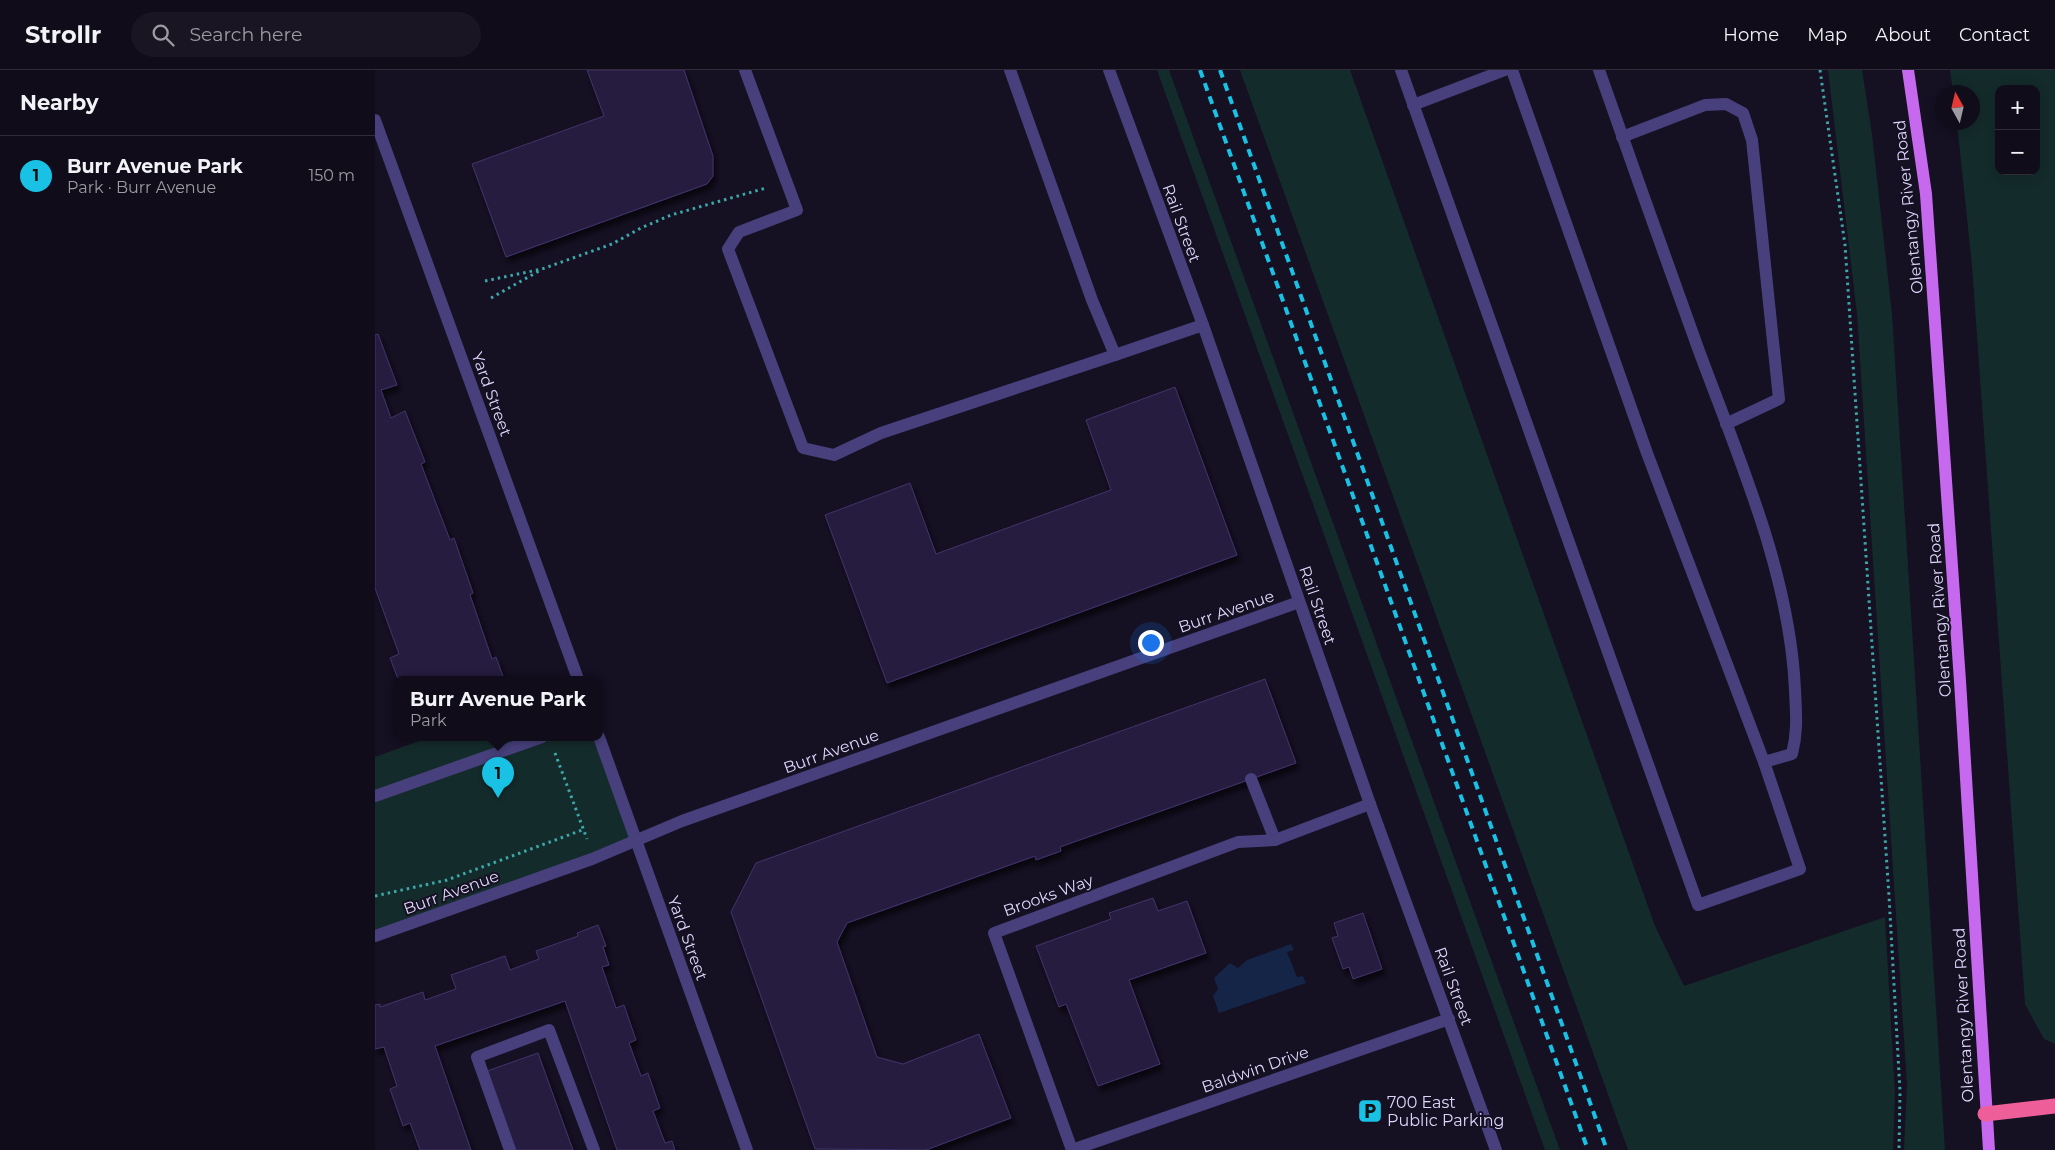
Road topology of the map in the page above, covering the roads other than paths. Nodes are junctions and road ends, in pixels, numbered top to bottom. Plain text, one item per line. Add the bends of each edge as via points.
1 (745, 70) edge
2 (1010, 70) edge
3 (1109, 70) edge
4 (1401, 70) edge
5 (1505, 70) edge
6 (1513, 70) edge
7 (1599, 70) edge
8 (1908, 70) edge
9 (1413, 105) junction
10 (375, 120) edge
11 (1622, 136) junction
12 (1203, 325) junction
13 (1115, 355) junction
14 (1726, 424) junction
15 (1299, 602) junction
16 (577, 676) edge
17 (531, 741) edge
18 (600, 741) edge
19 (1764, 762) junction
20 (1251, 779) dead end
21 (375, 796) edge
22 (1370, 804) junction
23 (635, 840) junction
24 (1275, 840) junction
25 (375, 936) edge
26 (1449, 1019) junction
27 (2055, 1106) edge
28 (1985, 1114) junction
29 (510, 1150) edge
30 (594, 1150) edge
31 (747, 1150) edge
32 (1072, 1150) edge
33 (1496, 1150) edge
34 (1989, 1150) edge

1 - 13 street via 797,210 739,232 728,249 803,448 834,455 881,433
2 - 13 street via 1092,300
3 - 12 street, Rail Street
4 - 9 street
5 - 9 street
6 - 19 street via 1647,452
7 - 11 street
8 - 28 main road, Olentangy River Road via 1929,233 1960,681
9 - 19 street via 1698,905 1799,869
10 - 16 street, Yard Street
11 - 14 street
11 - 14 street via 1705,105 1726,104 1743,113 1752,140 1779,399
12 - 13 street
12 - 15 street, Rail Street
14 - 19 street via 1784,598 1794,657 1797,733 1792,754
15 - 22 street, Rail Street
15 - 23 street, Burr Avenue
17 - 21 street
18 - 23 street, Yard Street
20 - 24 street
22 - 24 street
22 - 26 street, Rail Street
23 - 25 street, Burr Avenue via 592,859
23 - 31 street, Yard Street
24 - 32 street, Brooks Way via 1238,842 994,933
26 - 32 street, Baldwin Drive
26 - 33 street, Rail Street
27 - 28 highway
28 - 34 main road, Olentangy River Road
29 - 30 street via 477,1057 549,1030

